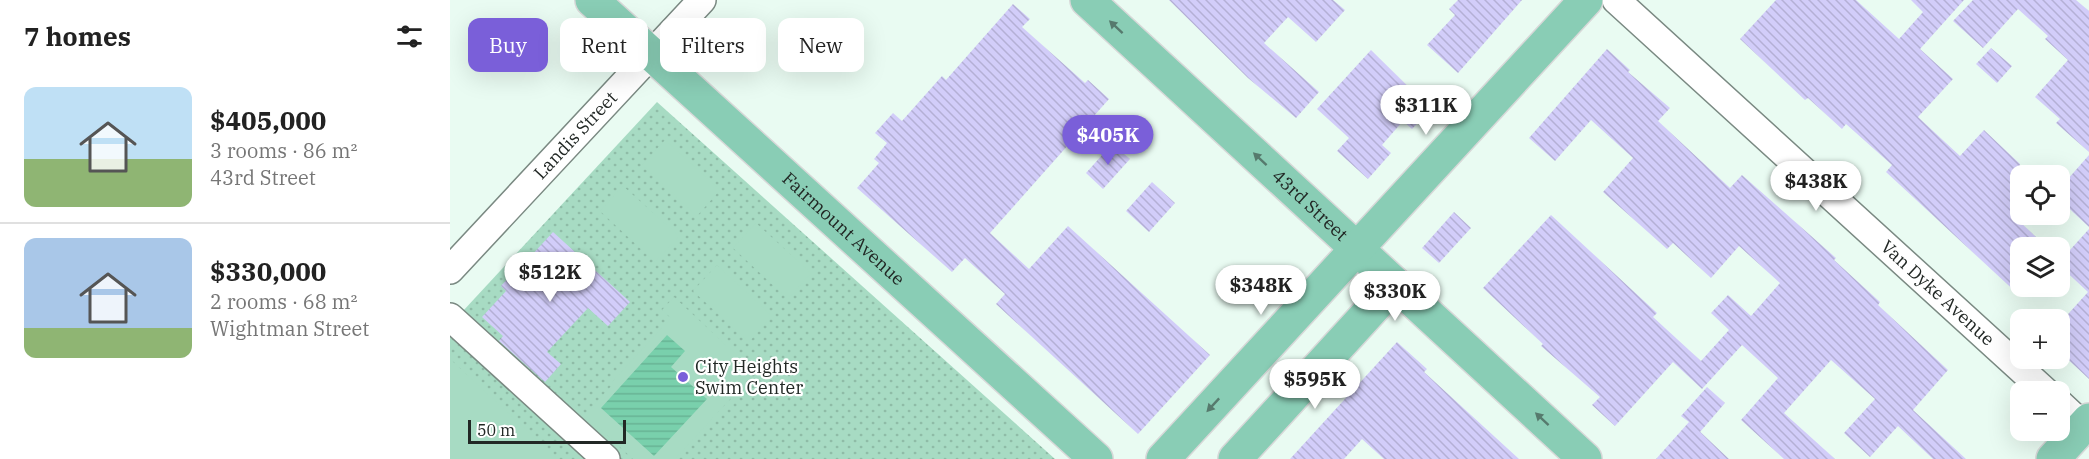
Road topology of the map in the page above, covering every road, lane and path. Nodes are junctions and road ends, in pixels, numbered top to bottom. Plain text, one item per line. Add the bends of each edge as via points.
1 (591, 0) edge
2 (702, 0) edge
3 (1087, 0) edge
4 (1586, 0) edge
5 (1616, 0) edge
6 (651, 53) junction
7 (1357, 249) junction
8 (450, 270) edge
9 (1395, 284) junction
10 (450, 317) edge
11 (2034, 381) edge
12 (2070, 412) edge
13 (2087, 426) edge
14 (606, 459) edge
15 (1096, 459) edge
16 (1163, 459) edge
17 (1236, 459) edge
18 (1585, 459) edge
19 (2053, 459) edge

1 - 6 main road, Fairmount Avenue
2 - 6 street, Landis Street
7 -> 3 main road, 43rd Street
4 - 7 main road
5 - 11 street, Van Dyke Avenue
6 - 8 street, Landis Street
6 - 15 main road, Fairmount Avenue
7 - 9 main road, 43rd Street
7 -> 16 main road
9 - 17 main road
18 -> 9 main road, 43rd Street
10 - 14 street
12 - 13 street
13 - 19 main road

